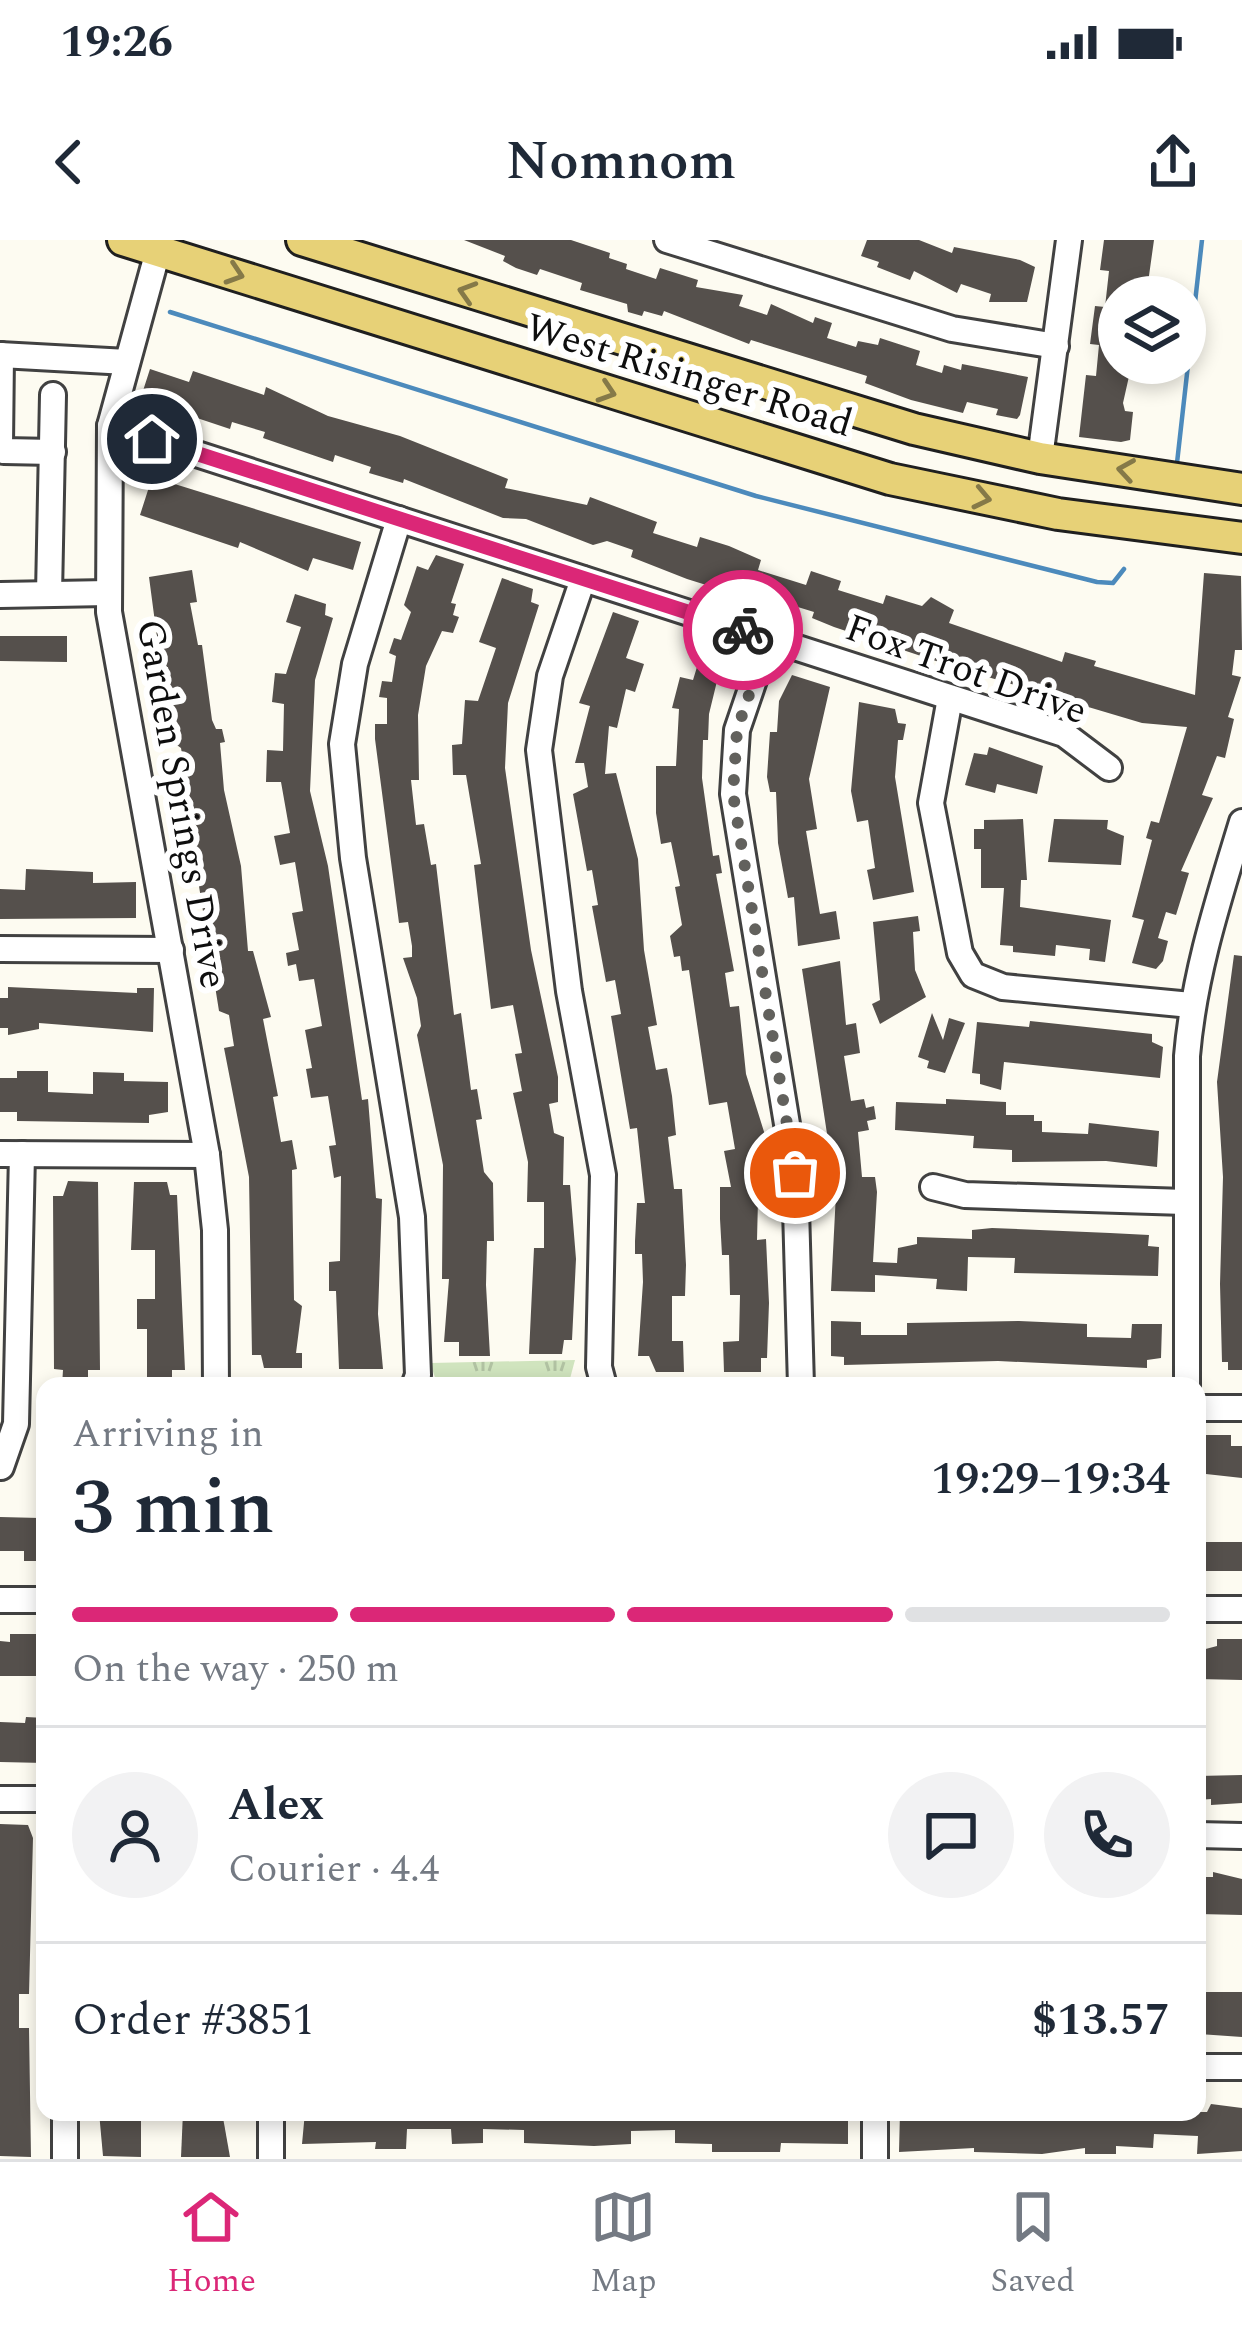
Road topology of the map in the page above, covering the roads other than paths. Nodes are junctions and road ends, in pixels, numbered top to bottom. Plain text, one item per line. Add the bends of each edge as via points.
1 (123, 240) edge
2 (302, 240) edge
3 (667, 240) edge
4 (1069, 240) edge
5 (159, 245) edge
6 (1056, 346) junction
7 (0, 355) edge
8 (128, 362) junction
9 (53, 395) dead end
10 (110, 426) junction
11 (53, 452) junction
12 (1040, 458) junction
13 (1242, 488) edge
14 (399, 519) junction
15 (1242, 538) edge
16 (583, 579) junction
17 (108, 593) junction
18 (50, 594) junction
19 (0, 595) edge
20 (768, 639) junction
21 (950, 698) junction
22 (1109, 768) dead end
23 (1242, 822) edge
24 (1237, 860) edge
25 (0, 949) edge
26 (171, 950) junction
27 (1192, 1005) junction
28 (11, 1154) edge
29 (208, 1155) junction
30 (933, 1187) dead end
31 (1185, 1202) junction
32 (216, 1377) edge
33 (418, 1377) edge
34 (602, 1377) edge
35 (801, 1377) edge
36 (1187, 1377) edge
37 (1206, 1408) edge
38 (1242, 1408) edge
39 (2, 1467) edge
40 (0, 1600) edge
41 (36, 1600) edge
42 (1206, 1609) edge
43 (1242, 1609) edge
44 (0, 1799) edge
45 (36, 1799) edge
46 (1206, 1835) edge
47 (1242, 1836) edge
48 (1206, 2067) edge
49 (1242, 2067) edge
50 (65, 2121) edge
51 (272, 2121) edge
52 (875, 2121) edge
53 (65, 2159) edge
54 (272, 2159) edge
55 (875, 2159) edge

1 - 5 main road, West Risinger Road
12 -> 2 main road, West Risinger Road via 793,394
3 - 6 street via 952,329
4 - 6 street
5 - 8 street, Garden Springs Drive
5 -> 15 main road, West Risinger Road via 890,479 1058,514
6 - 12 street
7 - 8 street
7 - 11 street via 0,446
8 - 10 street, Garden Springs Drive
9 - 11 street
10 - 14 street, Fox Trot Drive
10 - 17 street, Garden Springs Drive
11 - 18 street
13 -> 12 main road, West Risinger Road
14 - 16 street, Fox Trot Drive
14 - 33 street via 355,664 342,744 412,1217
16 - 20 street, Fox Trot Drive
16 - 34 street via 543,706 539,790 603,1174
17 - 18 street
17 - 26 street, Garden Springs Drive
18 - 19 street
20 - 21 street, Fox Trot Drive
20 - 35 street via 737,730 733,794 795,1173
21 - 22 street, Fox Trot Drive via 1064,734
21 - 27 street via 931,802 960,953 973,975 1003,987
23 - 24 street
24 - 27 street via 1208,927
25 - 26 street
26 - 29 street, Garden Springs Drive
27 - 31 street
28 - 29 street
28 - 39 street via 16,1424
29 - 32 street, Garden Springs Drive
30 - 31 street via 964,1195
31 - 36 street
37 - 38 street
40 - 41 street
42 - 43 street
44 - 45 street
46 - 47 street
48 - 49 street
50 - 53 street
51 - 54 street
52 - 55 street

